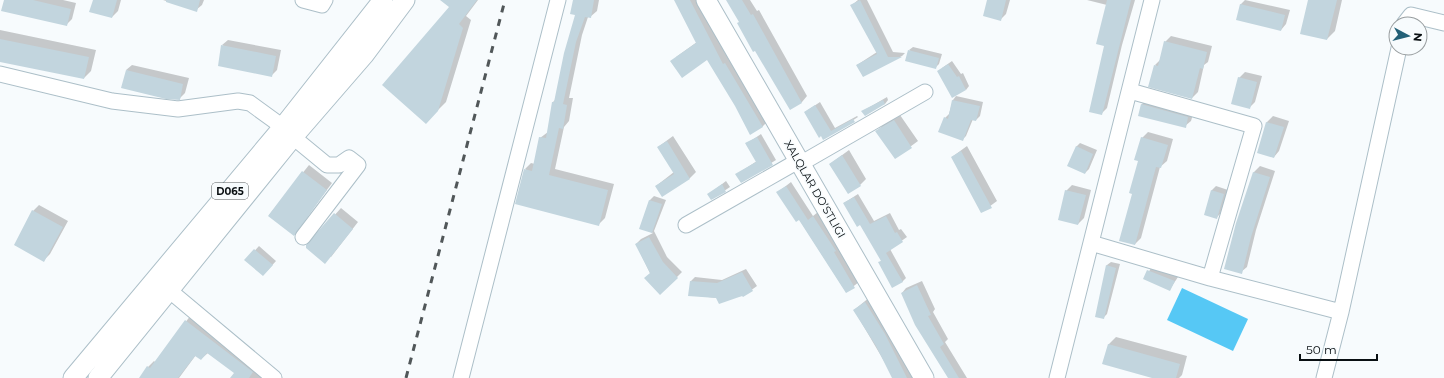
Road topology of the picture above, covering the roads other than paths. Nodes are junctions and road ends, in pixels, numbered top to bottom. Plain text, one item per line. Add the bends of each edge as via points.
1 (303, 0) edge
2 (325, 0) edge
3 (383, 0) edge
4 (405, 0) edge
5 (558, 0) edge
6 (706, 0) edge
7 (1152, 0) edge
8 (1428, 19) edge
9 (1444, 23) edge
10 (1397, 56) edge
11 (0, 74) edge
12 (1130, 91) junction
13 (925, 92) dead end
14 (288, 132) junction
15 (799, 162) junction
16 (686, 225) dead end
17 (303, 237) dead end
18 (1091, 243) junction
19 (1210, 278) junction
20 (170, 291) junction
21 (1341, 312) junction
22 (132, 322) junction
23 (73, 378) edge
24 (98, 378) edge
25 (274, 378) edge
26 (462, 378) edge
27 (924, 378) edge
28 (1057, 378) edge
29 (1324, 378) edge

1 - 2 street via 322,5
3 - 14 main road, D065
4 - 14 main road, D065 via 364,55
5 - 26 street
6 - 15 main road, XALQLAR DO’STLIGI
7 - 12 street
8 - 9 street
10 - 21 street
11 - 14 street via 112,101 178,109 238,101 250,103
12 - 18 street
12 - 19 street via 1254,126
13 - 15 street
14 - 17 street via 327,165 339,165 349,158 358,165
14 - 20 main road, D065
14 - 22 main road, D065
15 - 16 street
15 - 27 main road, XALQLAR DO’STLIGI
18 - 19 street
18 - 28 street
19 - 21 street
20 - 22 main road, D065
20 - 25 street
21 - 29 street
22 - 23 main road, D065
22 - 24 main road, D065

